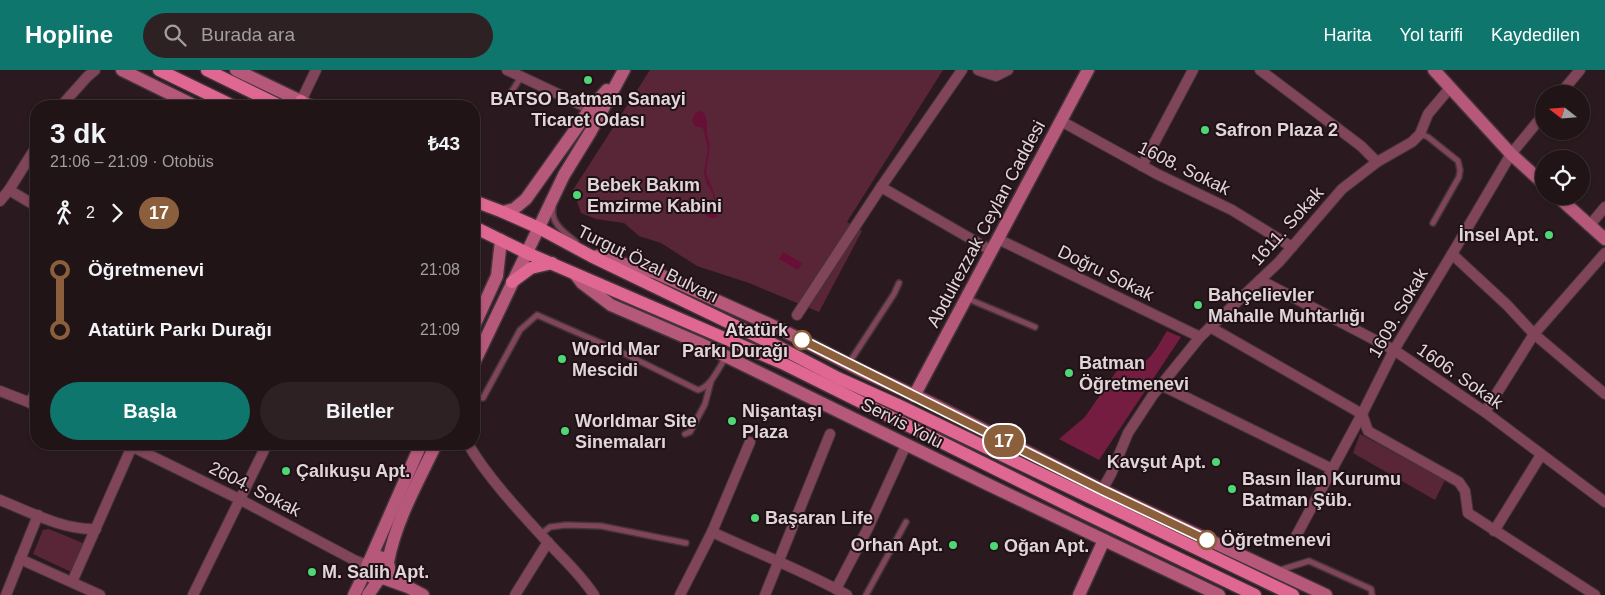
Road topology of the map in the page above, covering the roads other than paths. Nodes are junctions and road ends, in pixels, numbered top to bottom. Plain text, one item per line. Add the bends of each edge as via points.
1 (95, 70) edge
2 (122, 70) edge
3 (159, 70) edge
4 (207, 70) edge
5 (236, 70) edge
6 (316, 70) edge
7 (507, 70) edge
8 (962, 70) edge
9 (978, 70) edge
10 (1008, 70) edge
11 (1088, 70) edge
12 (1193, 70) edge
13 (1260, 70) edge
14 (1434, 70) edge
15 (1580, 70) edge
16 (623, 71) edge
17 (521, 77) junction
18 (1568, 85) edge
19 (1449, 89) junction
20 (512, 91) dead end
21 (66, 100) edge
22 (184, 100) edge
23 (221, 100) edge
24 (268, 100) edge
25 (294, 100) edge
26 (305, 100) edge
27 (590, 109) junction
28 (1060, 121) junction
29 (1535, 125) edge
30 (1420, 134) junction
31 (1511, 154) junction
32 (30, 157) edge
33 (1377, 162) junction
34 (1142, 166) junction
35 (1535, 176) edge
36 (882, 187) junction
37 (9, 190) junction
38 (556, 193) junction
39 (0, 201) edge
40 (30, 202) edge
41 (480, 203) edge
42 (1567, 205) edge
43 (1605, 207) edge
44 (503, 212) junction
45 (1433, 223) dead end
46 (1590, 225) junction
47 (539, 228) junction
48 (480, 230) edge
49 (1605, 239) edge
50 (501, 240) junction
51 (995, 245) junction
52 (1292, 247) junction
53 (527, 253) junction
54 (1605, 253) edge
55 (1452, 254) junction
56 (591, 256) junction
57 (552, 263) junction
58 (575, 274) junction
59 (1260, 280) junction
60 (512, 282) junction
61 (899, 283) dead end
62 (966, 298) junction
63 (480, 313) edge
64 (798, 315) dead end
65 (1035, 327) dead end
66 (1210, 327) junction
67 (1534, 334) junction
68 (1200, 337) junction
69 (480, 349) edge
70 (1394, 350) junction
71 (726, 356) junction
72 (848, 364) junction
73 (712, 378) junction
74 (1161, 385) junction
75 (0, 391) edge
76 (1605, 394) edge
77 (914, 396) junction
78 (480, 397) edge
79 (30, 403) edge
80 (1485, 412) junction
81 (1362, 414) junction
82 (685, 434) dead end
83 (830, 434) dead end
84 (750, 442) dead end
85 (906, 445) junction
86 (128, 450) edge
87 (142, 450) edge
88 (264, 450) edge
89 (417, 450) edge
90 (433, 450) edge
91 (471, 450) edge
92 (1541, 455) junction
93 (1332, 469) junction
94 (1102, 490) junction
95 (239, 499) junction
96 (0, 500) edge
97 (1605, 502) edge
98 (38, 515) junction
99 (906, 522) dead end
100 (96, 529) junction
101 (1494, 531) junction
102 (712, 532) junction
103 (544, 538) junction
104 (1295, 538) dead end
105 (1104, 540) junction
106 (686, 543) dead end
107 (20, 559) junction
108 (777, 562) junction
109 (388, 564) junction
110 (368, 565) junction
111 (1275, 572) junction
112 (381, 579) junction
113 (72, 582) junction
114 (408, 587) junction
115 (836, 589) junction
116 (6, 595) edge
117 (100, 595) edge
118 (193, 595) edge
119 (354, 595) edge
120 (368, 595) edge
121 (423, 595) edge
122 (515, 595) edge
123 (594, 595) edge
124 (680, 595) edge
125 (765, 595) edge
126 (848, 595) edge
127 (866, 595) edge
128 (1079, 595) edge
129 (1219, 595) edge
130 (1255, 595) edge
131 (1293, 595) edge
132 (1326, 595) edge
133 (1372, 595) edge
134 (1595, 595) edge

1 - 21 street
2 - 22 street
3 - 23 main road
4 - 24 main road
5 - 25 street
6 - 26 street
7 - 17 street
8 - 36 street
9 - 10 street via 996,76
11 - 28 street, Abdulrezzak Ceylan Caddesi
12 - 34 street
13 - 33 street via 1361,146
14 - 19 street
15 - 18 street
16 - 27 street
16 - 38 street
17 - 20 lane
17 - 27 street
19 - 30 street, 1611. Sokak via 1428,114
19 - 31 street
27 - 44 street via 526,199 514,209
28 - 34 street, 1608. Sokak
28 - 51 street, Abdulrezzak Ceylan Caddesi
29 - 31 street, 1609. Sokak
30 - 33 street, 1611. Sokak
30 - 45 lane via 1428,137 1459,165 1458,177
31 - 35 street
31 - 55 street, 1609. Sokak
32 - 37 street
33 - 52 street, 1611. Sokak via 1342,189
34 - 52 street, 1608. Sokak via 1232,210
36 - 51 street, Doğru Sokak
36 - 64 street
37 - 39 street
37 - 40 street
38 - 47 street
38 - 56 lane via 552,213 557,225
41 - 44 main road, Turgut Özal Bulvarı
42 - 46 street
43 - 46 street
44 - 47 main road, Turgut Özal Bulvarı
46 - 49 street
47 - 53 street
47 - 56 main road, Turgut Özal Bulvarı
48 - 50 main road, Turgut Özal Bulvarı
50 - 53 main road, Turgut Özal Bulvarı
50 - 63 street via 497,276
51 - 62 street, Abdulrezzak Ceylan Caddesi
51 - 68 street, Doğru Sokak
52 - 59 street, 1611. Sokak
53 - 57 main road, Turgut Özal Bulvarı
53 - 60 street
54 - 67 street
55 - 67 street via 1507,304
55 - 70 street, 1609. Sokak
56 - 72 street via 656,273
56 - 131 main road, Turgut Özal Bulvarı
57 - 58 main road, Turgut Özal Bulvarı
57 - 60 main road via 531,268
58 - 71 street, Servis Yolu via 611,305
58 - 130 main road, Turgut Özal Bulvarı via 782,363 1084,514
59 - 66 street, 1611. Sokak
59 - 70 street, 1606. Sokak
60 - 69 street
61 - 72 lane
62 - 65 lane
62 - 77 street, Abdulrezzak Ceylan Caddesi
66 - 68 street, 1611. Sokak
66 - 81 street
67 - 76 street
67 - 80 street
68 - 74 street, 1611. Sokak
70 - 80 street, 1606. Sokak
70 - 81 street, 1609. Sokak
71 - 73 lane
71 - 85 street, Servis Yolu
72 - 77 street
73 - 78 lane via 698,390 538,315 520,330 483,398
73 - 82 lane via 705,404 690,432
74 - 93 street
74 - 94 street, 1611. Sokak via 1128,433
75 - 79 street
77 - 94 street
80 - 92 street, 1606. Sokak
81 - 93 street, 1609. Sokak
81 - 101 street via 1368,431 1459,482 1465,491 1468,513
83 - 108 street
84 - 102 street
85 - 105 street, Servis Yolu
85 - 115 street
86 - 100 street
87 - 95 street, 2604. Sokak
88 - 95 street
89 - 110 street
90 - 109 street via 400,520
91 - 103 street
92 - 97 street, 1606. Sokak
92 - 101 street
93 - 104 street, 1609. Sokak
94 - 111 street
95 - 110 street, 2604. Sokak
95 - 118 street
96 - 98 street
98 - 100 street via 84,529
98 - 107 street
99 - 127 lane
100 - 113 street
101 - 134 street
102 - 108 street
102 - 124 street
103 - 106 lane via 550,527 601,526
103 - 122 street
103 - 123 street
105 - 128 street
105 - 129 street, Servis Yolu
107 - 113 street
107 - 116 street
108 - 115 street
108 - 125 street
109 - 110 street via 379,557
109 - 112 street via 388,573
109 - 114 street
110 - 112 street via 372,578
110 - 119 street
111 - 132 street
111 - 133 lane via 1309,561 1371,589
112 - 114 street
112 - 120 street
113 - 117 street
114 - 121 street
115 - 126 street

